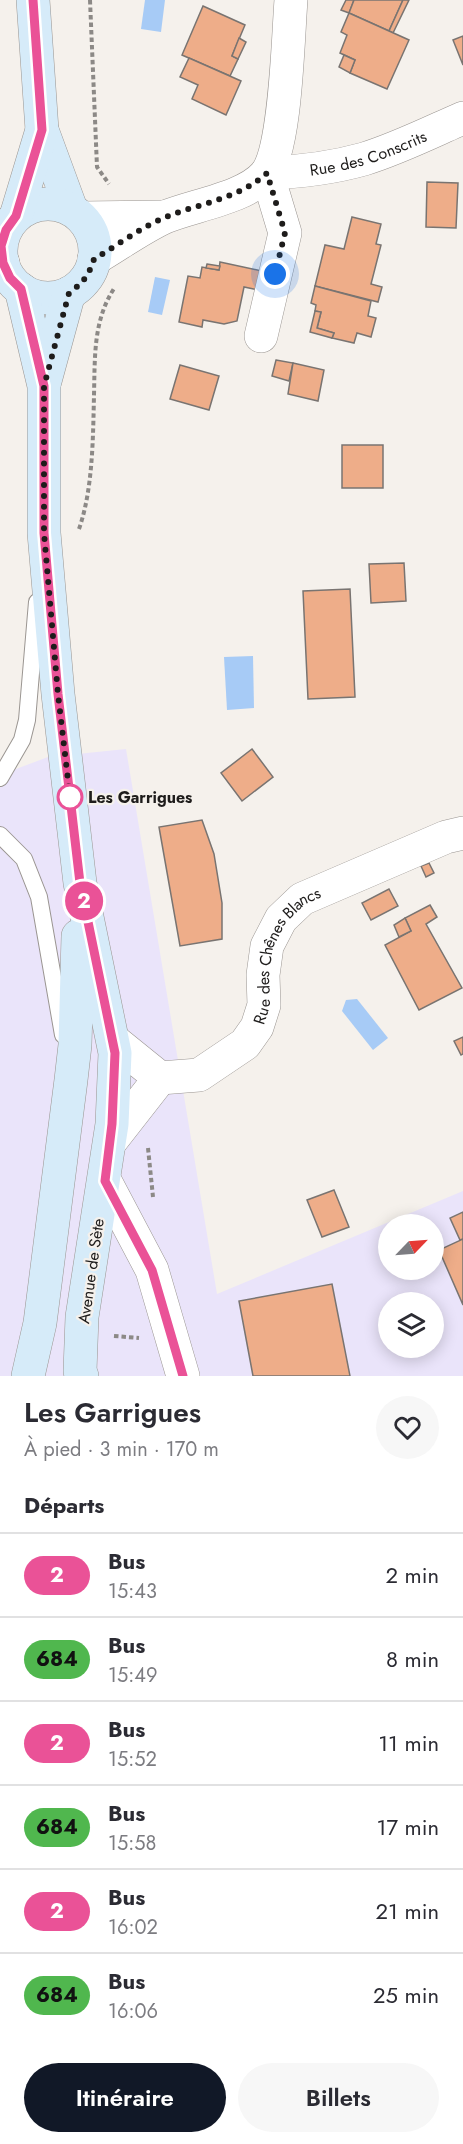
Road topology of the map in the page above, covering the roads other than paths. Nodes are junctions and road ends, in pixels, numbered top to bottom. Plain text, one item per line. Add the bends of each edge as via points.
1 (33, 0) edge
2 (291, 0) edge
3 (463, 118) edge
4 (42, 130) junction
5 (267, 173) junction
6 (77, 214) junction
7 (16, 216) junction
8 (165, 217) junction
9 (94, 259) junction
10 (8, 272) edge
11 (69, 293) junction
12 (261, 336) dead end
13 (44, 386) junction
14 (44, 533) junction
15 (0, 778) edge
16 (463, 833) edge
17 (0, 835) edge
18 (80, 883) junction
19 (113, 1040) junction
20 (71, 1080) junction
21 (151, 1089) junction
22 (110, 1142) junction
23 (105, 1181) junction
24 (28, 1376) edge
25 (82, 1376) edge
26 (183, 1376) edge

1 - 4 main road
2 - 5 street via 280,135
3 - 5 street, Rue des Conscrits via 366,159 296,172
4 - 6 main road
4 - 7 main road
5 - 8 street via 231,195
5 - 12 street via 285,233
6 - 7 main road via 57,204 42,204
6 - 8 street
6 - 9 main road via 90,230 95,244
7 - 10 main road via 1,246
8 - 9 street
9 - 11 main road via 90,273
10 - 11 main road via 32,295 44,298
10 - 13 main road, Avenue de Sète
11 - 13 main road, Avenue de Sète
13 - 14 main road, Avenue de Sète
14 - 15 lane via 27,720 22,740
14 - 18 main road, Avenue de Sète
16 - 21 street, Rue des Chênes Blancs via 302,899 281,919 267,946 264,1005 257,1027 245,1044 199,1075
17 - 20 lane via 24,859 39,897
18 - 19 main road, Avenue de Sète
18 - 20 main road, Avenue de Sète
19 - 21 street
19 - 22 main road, Avenue de Sète
20 - 24 main road, Avenue de Sète via 40,1323
21 - 22 street
22 - 23 main road, Avenue de Sète
23 - 25 main road, Avenue de Sète via 82,1317
23 - 26 street via 152,1270

